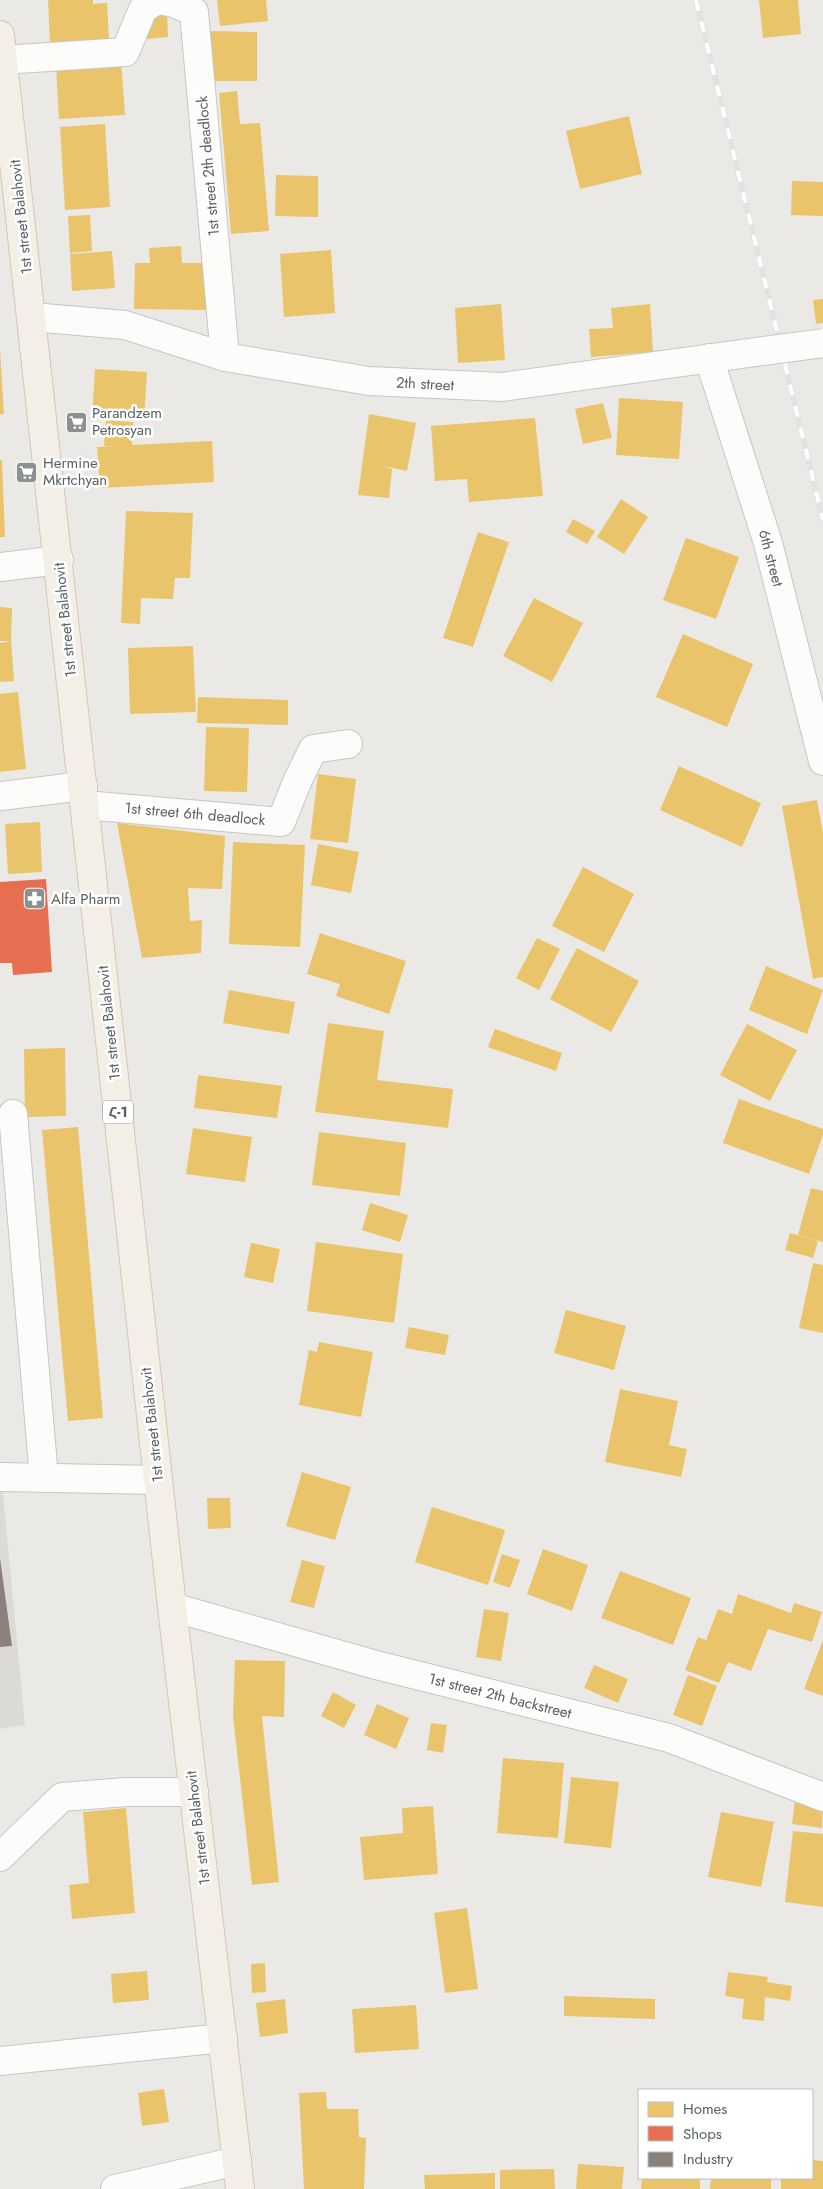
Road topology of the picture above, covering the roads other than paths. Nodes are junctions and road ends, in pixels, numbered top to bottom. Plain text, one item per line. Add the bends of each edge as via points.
1 (158, 0) edge
2 (1, 45) edge
3 (32, 317) junction
4 (823, 343) edge
5 (225, 356) junction
6 (722, 356) junction
7 (59, 560) junction
8 (0, 567) edge
9 (348, 744) dead end
10 (823, 761) edge
11 (0, 796) edge
12 (84, 796) junction
13 (14, 1114) dead end
14 (0, 1477) edge
15 (44, 1478) junction
16 (158, 1480) junction
17 (172, 1607) junction
18 (194, 1792) junction
19 (823, 1797) edge
20 (0, 1857) edge
21 (223, 2038) junction
22 (0, 2061) edge
23 (237, 2160) junction
24 (115, 2189) edge
25 (240, 2189) edge

1 - 2 street via 143,9 125,52
1 - 5 street, 1st street 2th deadlock via 194,12
2 - 3 main road, 1st street Balahovit / Հ-1
3 - 5 street, 2th street via 125,325
3 - 7 main road, 1st street Balahovit / Հ-1
4 - 6 street, 2th street, bridge
5 - 6 street, 2th street via 369,381 502,387
6 - 10 street, 6th street
7 - 8 street
7 - 12 main road, 1st street Balahovit / Հ-1
9 - 12 street, 1st street 6th deadlock via 313,749 281,822
11 - 12 street
12 - 16 main road, 1st street Balahovit / Հ-1
13 - 15 street
14 - 15 street
15 - 16 street
16 - 17 main road, 1st street Balahovit / Հ-1
17 - 18 main road, 1st street Balahovit / Հ-1
17 - 19 street, 1st street 2th backstreet via 376,1666 669,1738
18 - 20 street via 126,1792 62,1797
18 - 21 main road, 1st street Balahovit / Հ-1
21 - 22 street
21 - 23 main road, 1st street Balahovit / Հ-1
23 - 24 street
23 - 25 main road, 1st street Balahovit / Հ-1

